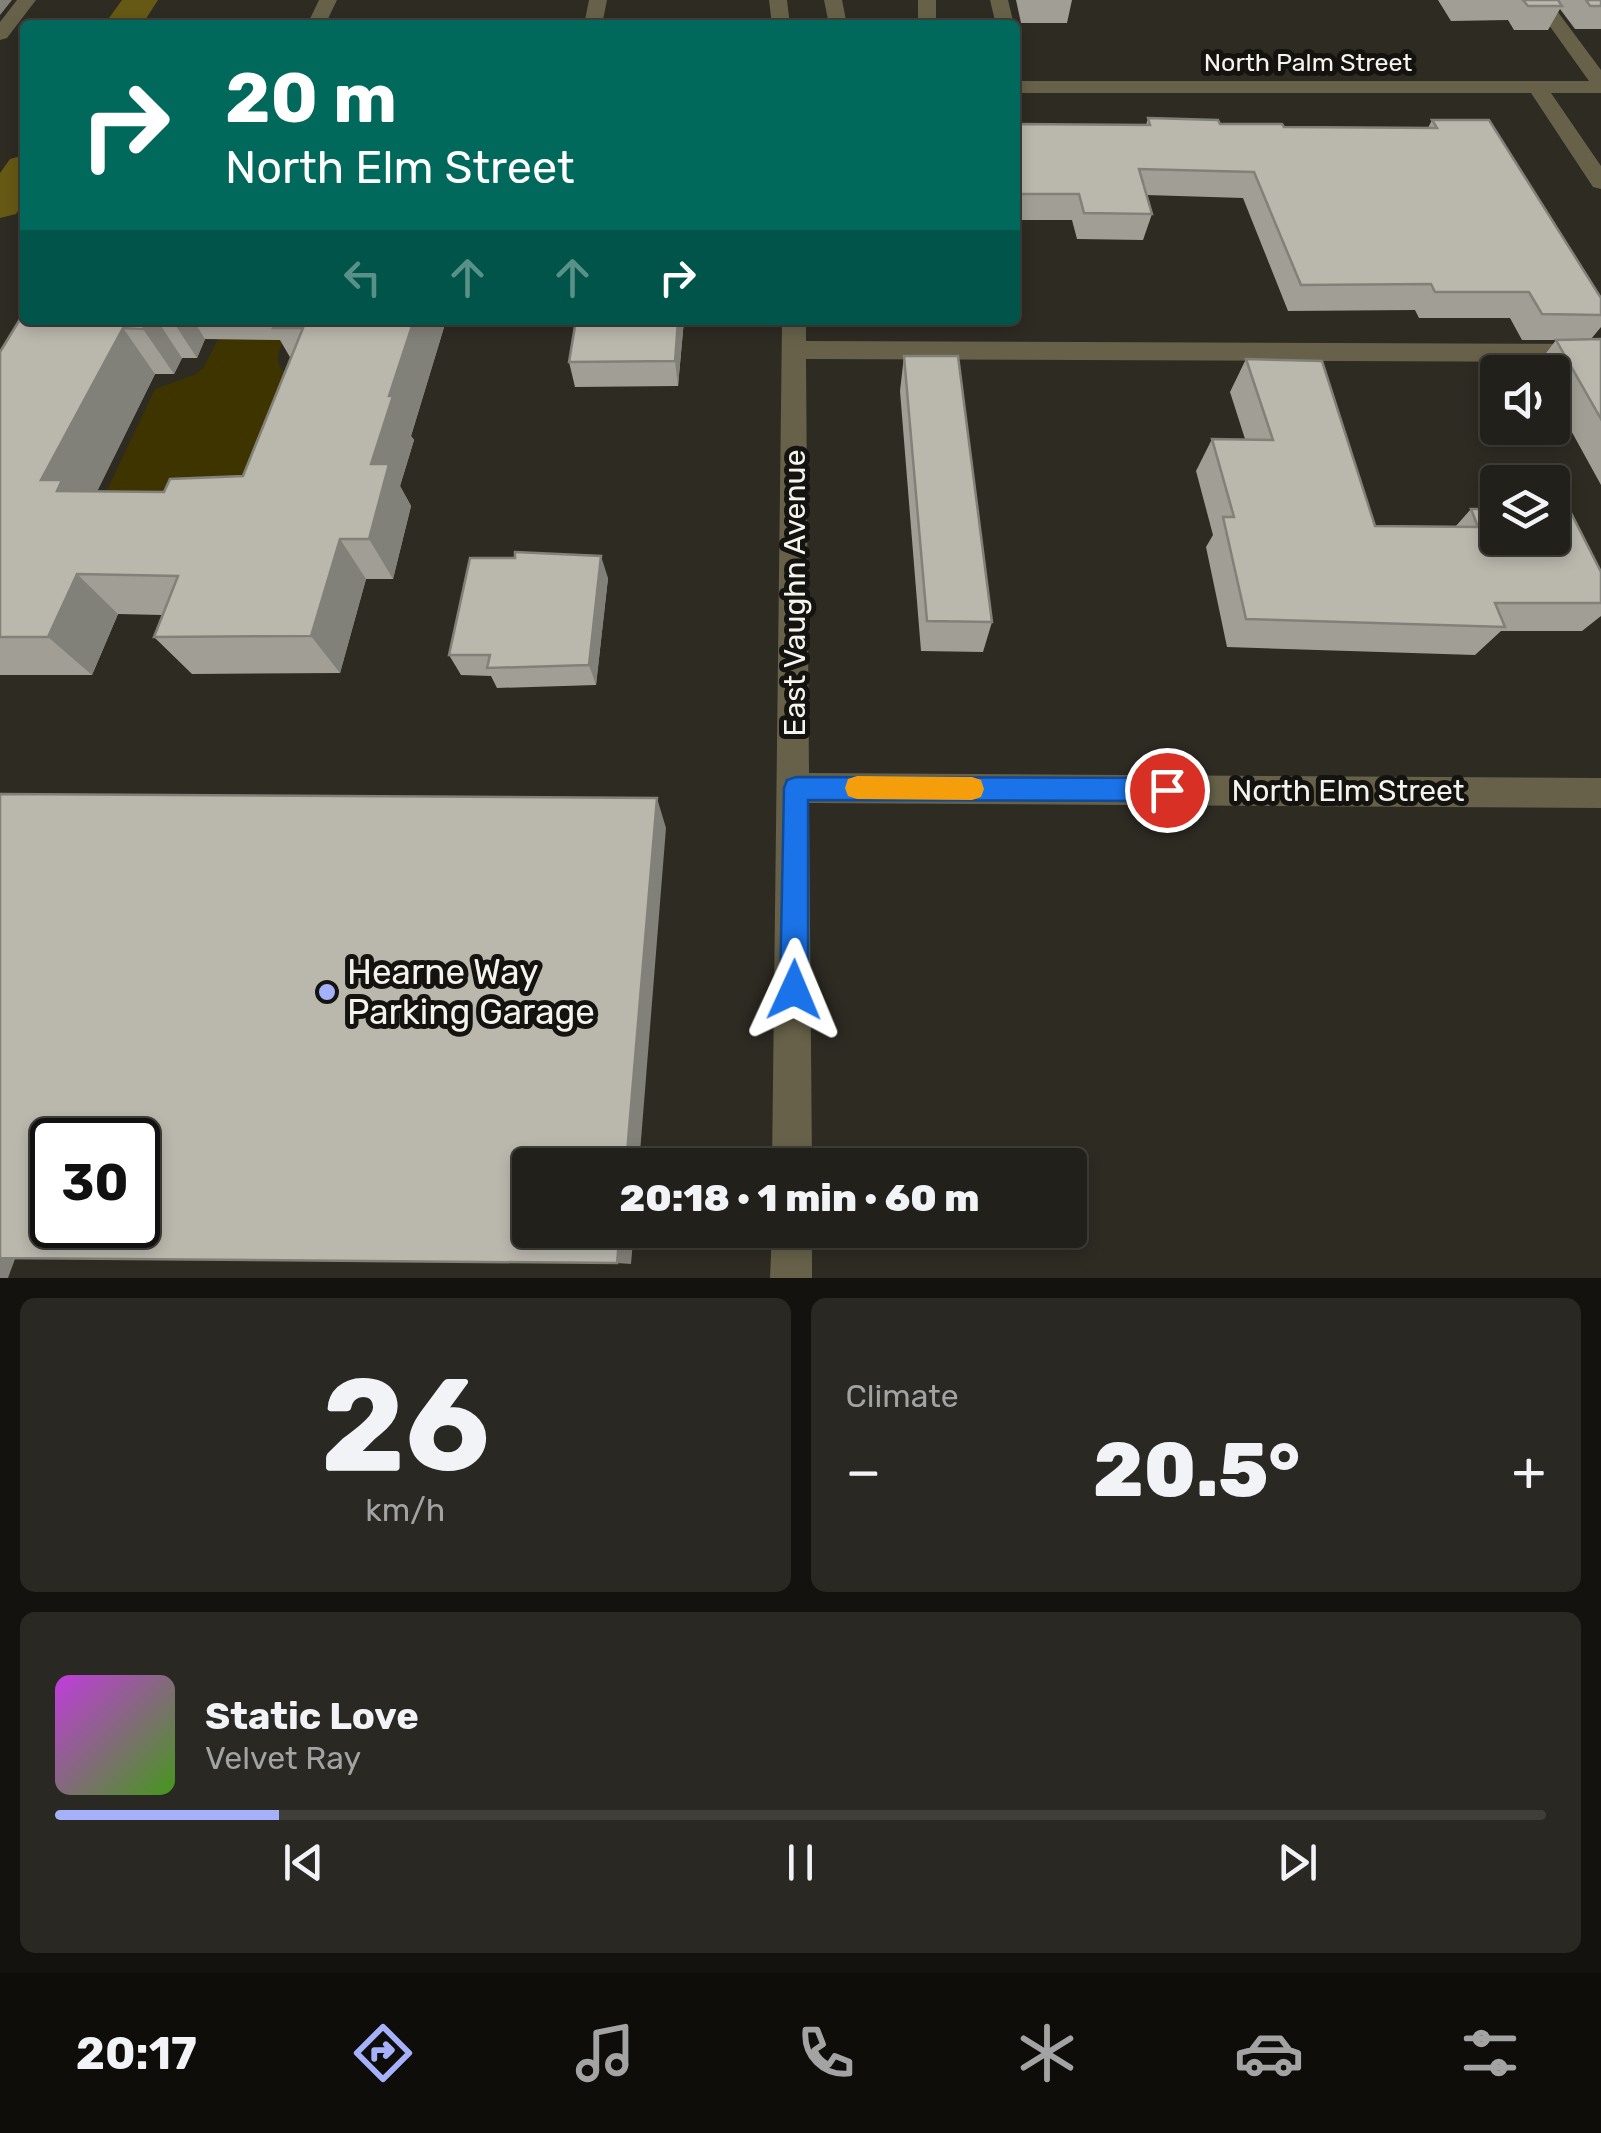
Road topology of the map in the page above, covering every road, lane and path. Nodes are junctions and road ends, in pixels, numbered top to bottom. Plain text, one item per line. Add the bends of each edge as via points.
1 (27, 0) edge
2 (1540, 0) edge
3 (0, 34) edge
4 (1020, 81) edge
5 (1601, 85) edge
6 (1537, 87) junction
7 (1601, 182) edge
8 (794, 325) edge
9 (794, 350) junction
10 (1601, 353) edge
11 (796, 788) junction
12 (1601, 793) edge
13 (792, 1148) edge
14 (792, 1248) edge
15 (791, 1278) edge

1 - 3 street
2 - 5 street
4 - 6 street, North Palm Street
5 - 6 street, North Palm Street
6 - 7 street
8 - 9 street, East Vaughn Avenue
9 - 10 street
9 - 11 street, East Vaughn Avenue
11 - 12 street, North Elm Street
11 - 13 street, East Vaughn Avenue
14 - 15 street

